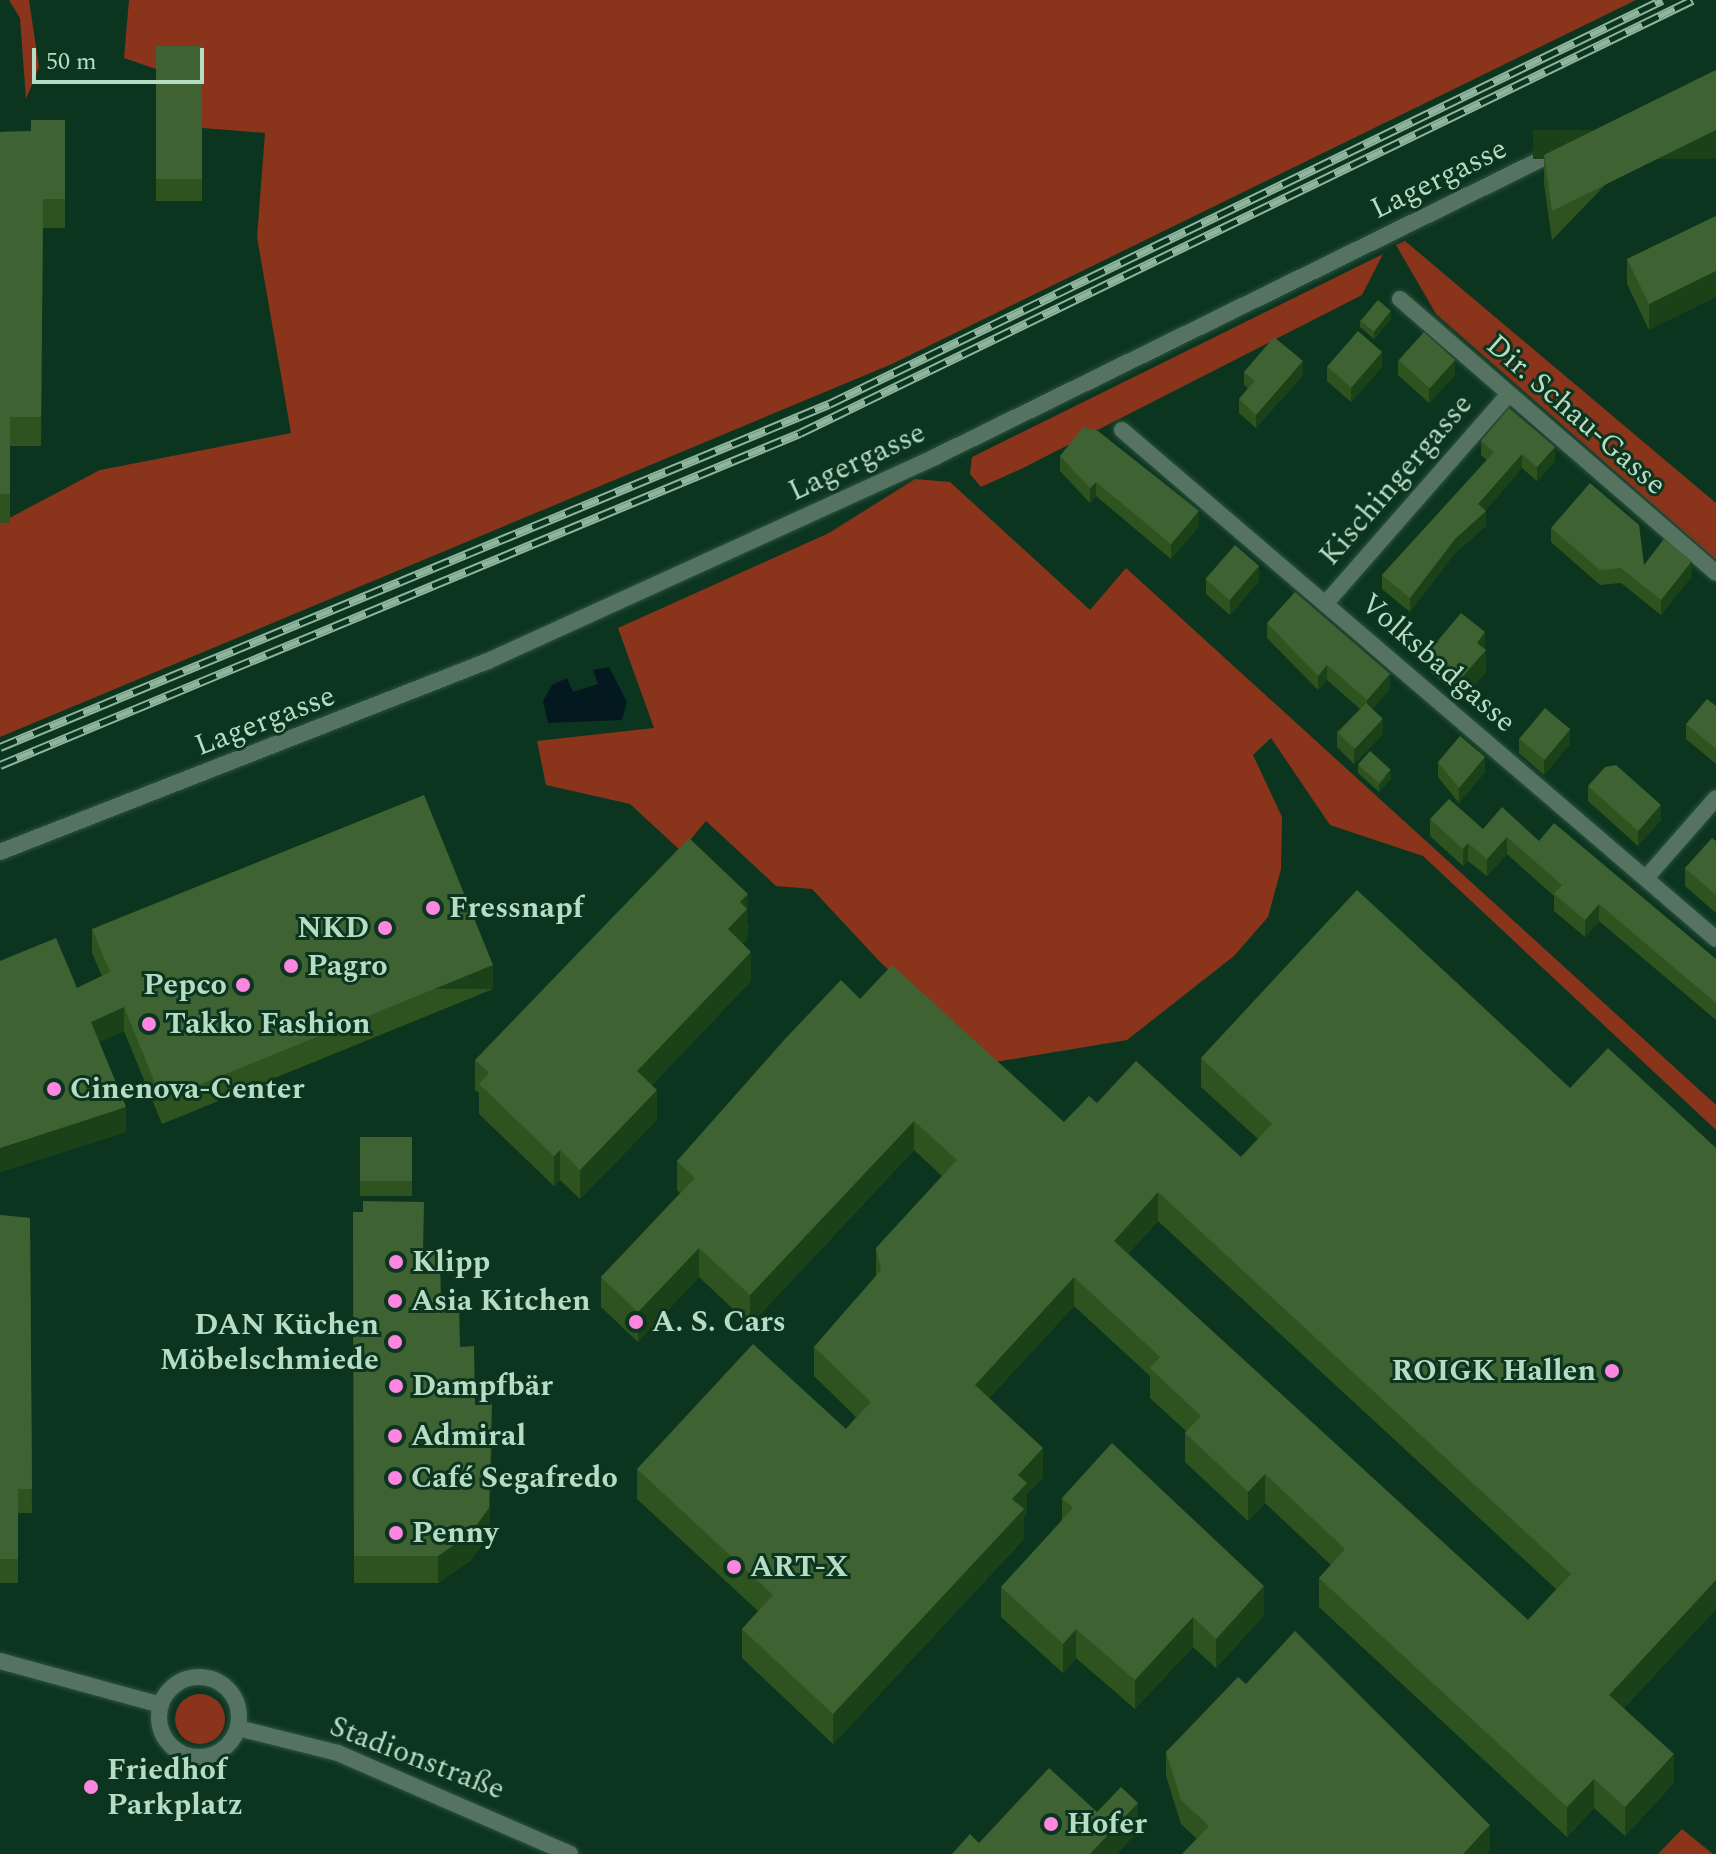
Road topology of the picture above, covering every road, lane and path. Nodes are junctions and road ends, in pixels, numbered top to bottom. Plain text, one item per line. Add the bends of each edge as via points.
1 (1577, 142) edge
2 (1400, 299) dead end
3 (1509, 394) junction
4 (1122, 430) dead end
5 (1716, 573) edge
6 (1326, 603) junction
7 (1716, 798) edge
8 (0, 852) edge
9 (1646, 878) junction
10 (1716, 939) edge
11 (0, 1661) edge
12 (161, 1705) junction
13 (238, 1728) junction
14 (570, 1854) edge

1 - 8 street, Lagergasse via 935,457 488,661
2 - 3 street, Dir. Schau-Gasse
3 - 5 street, Dir. Schau-Gasse
3 - 6 street, Kischingergasse
4 - 6 street, Volksbadgasse
6 - 9 street, Volksbadgasse
7 - 9 street
9 - 10 street, Volksbadgasse
11 - 12 street
12 - 13 street via 180,1682 211,1679 235,1699
12 - 13 street via 163,1736 188,1756 219,1753
13 - 14 street, Stadionstraße via 338,1753

